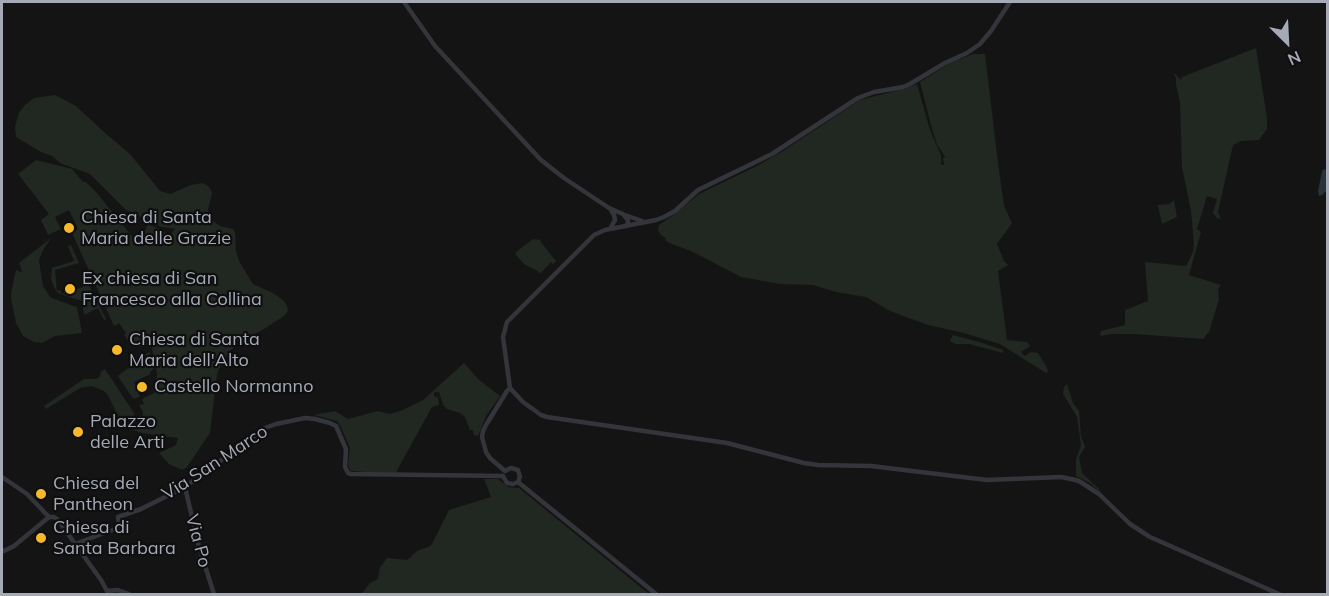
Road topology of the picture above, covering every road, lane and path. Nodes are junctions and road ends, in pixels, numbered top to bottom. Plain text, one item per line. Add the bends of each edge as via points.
1 (404, 2) edge
2 (1010, 2) edge
3 (609, 208) junction
4 (623, 214) junction
5 (614, 215) junction
6 (648, 222) junction
7 (626, 226) junction
8 (609, 229) junction
9 (510, 388) junction
10 (504, 474) junction
11 (2, 477) edge
12 (518, 482) junction
13 (185, 487) junction
14 (47, 519) junction
15 (78, 543) junction
16 (3, 551) edge
17 (129, 594) edge
18 (214, 594) edge
19 (656, 594) edge
20 (1279, 594) edge

1 - 3 street via 435,46 541,160
2 - 6 street via 988,35 967,53 903,87 858,98 772,154 698,190 670,214
3 - 4 street
3 - 5 street
4 - 6 street
4 - 7 street via 628,220
5 - 7 street
5 - 8 street
6 - 7 street
7 - 8 street
8 - 9 street via 589,240 507,322 503,337
9 - 10 street via 482,437 484,448
9 - 20 street via 523,402 548,417 727,443 804,464 872,466 987,480 1071,479 1099,494 1150,537
10 - 12 street via 507,483
10 - 12 street via 511,468 518,471
10 - 13 street, Via San Marco via 354,475 345,467 346,449 336,426 305,418 265,429
11 - 14 street via 37,503
12 - 19 street
13 - 15 street, Via San Marco via 118,517 115,529
13 - 18 street, Via Po
14 - 15 street via 58,520
14 - 16 street
15 - 17 street via 107,591

